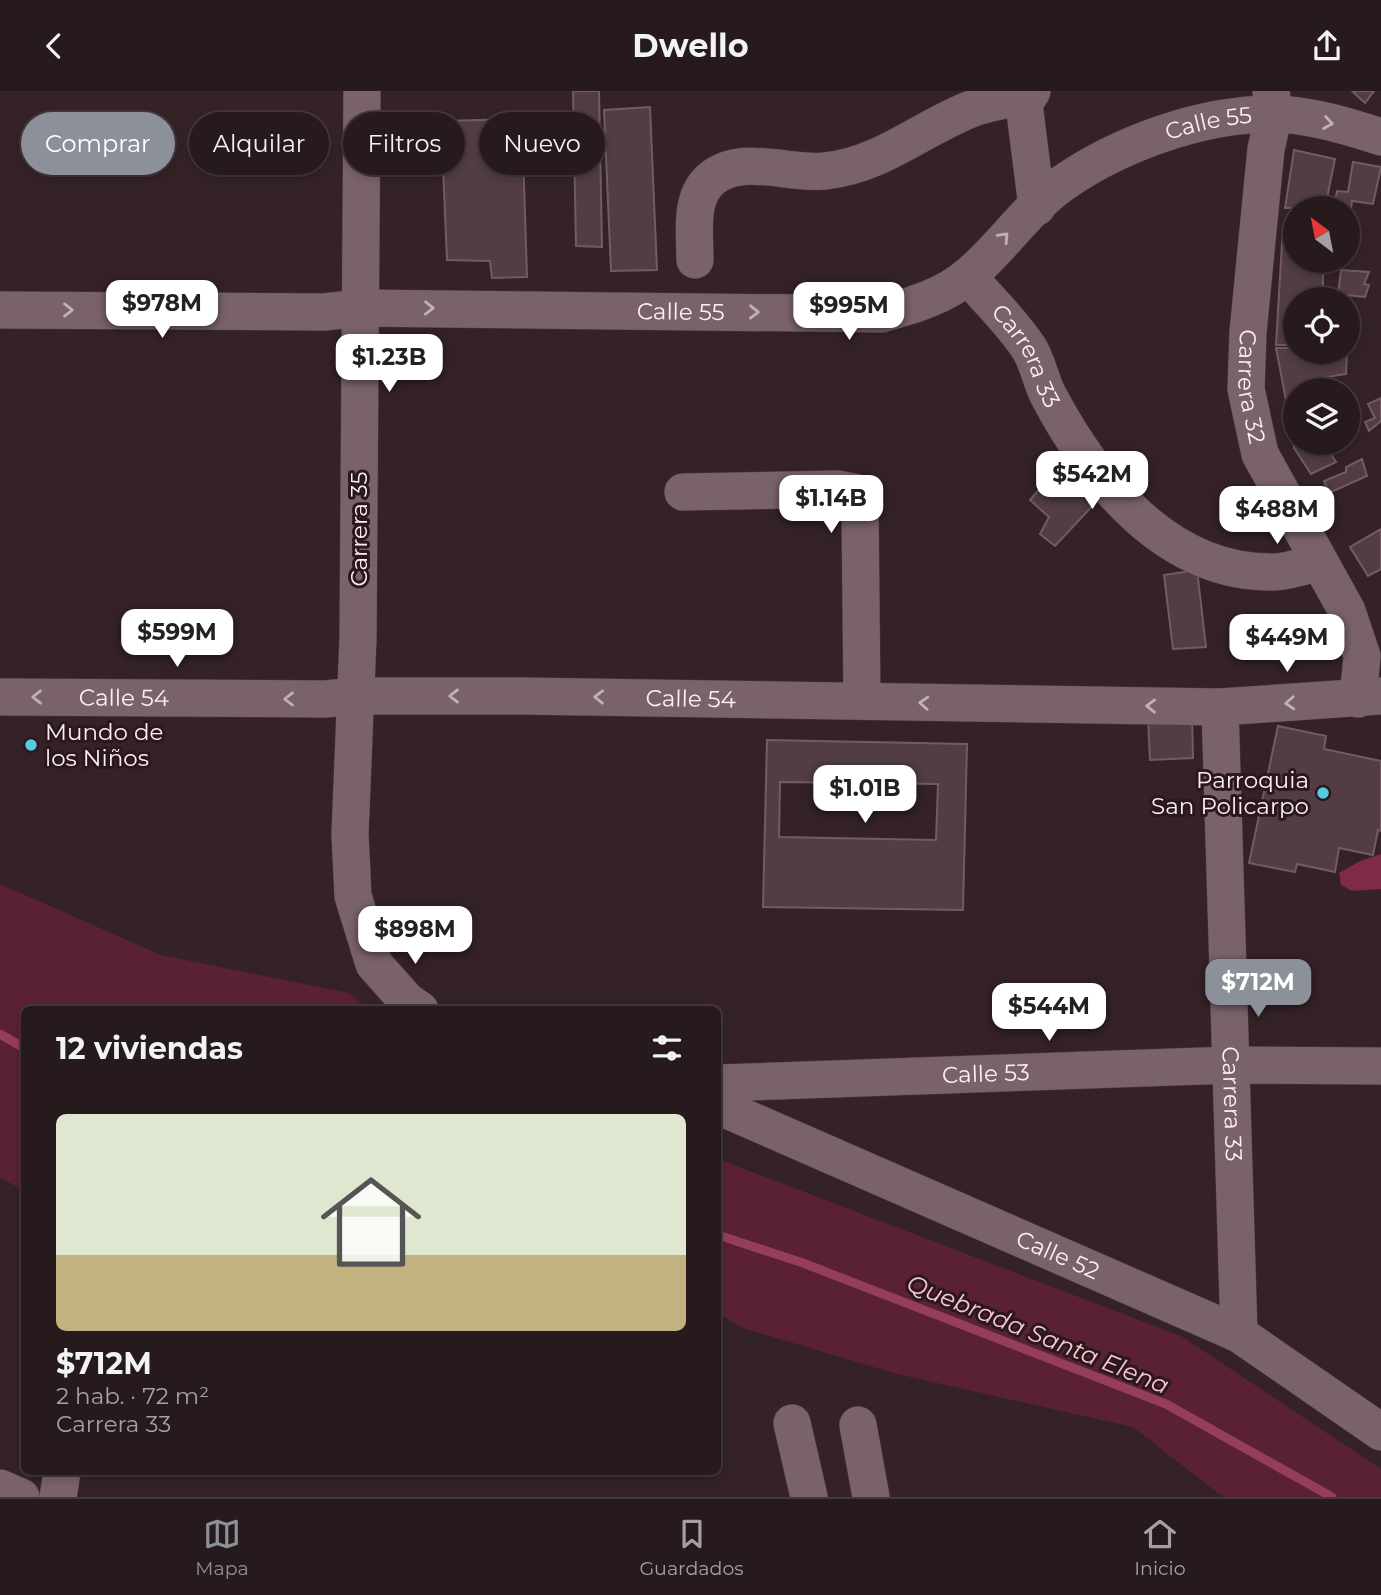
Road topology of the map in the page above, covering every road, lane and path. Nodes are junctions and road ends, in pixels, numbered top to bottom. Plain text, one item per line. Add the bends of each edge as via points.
1 (362, 91) edge
2 (1030, 93) edge
3 (1277, 99) edge
4 (1381, 137) edge
5 (1037, 207) junction
6 (695, 260) dead end
7 (968, 276) junction
8 (360, 307) junction
9 (0, 310) edge
10 (683, 492) dead end
11 (1319, 562) junction
12 (357, 696) junction
13 (0, 697) edge
14 (1369, 698) edge
15 (862, 700) junction
16 (1220, 706) junction
17 (414, 1006) edge
18 (1232, 1065) junction
19 (1381, 1066) edge
20 (721, 1083) edge
21 (721, 1107) edge
22 (1239, 1333) junction
23 (792, 1423) dead end
24 (858, 1425) dead end
25 (1381, 1432) edge
26 (62, 1475) edge
27 (0, 1488) edge
28 (21, 1497) edge
29 (58, 1497) edge
30 (809, 1497) edge
31 (871, 1497) edge

1 - 8 street, Carrera 35
2 - 5 street via 1024,104
2 - 6 street via 972,108 866,161 825,171 746,166 725,170 700,190 695,208
3 -> 4 street, Calle 55
3 - 5 street, Calle 55 via 1126,149 1063,183
3 - 11 street, Carrera 32 via 1266,149 1247,389 1260,454
7 -> 5 street, Calle 55
8 -> 7 street, Calle 55 via 882,314 928,301
7 - 11 street, Carrera 33 via 1030,350 1048,394 1094,468 1133,514 1164,538 1217,564 1272,572
9 -> 8 street, Calle 55 via 324,312
8 - 12 street, Carrera 35
10 - 15 street via 854,492 860,508
11 - 14 street, Carrera 32 via 1348,611
12 -> 13 street, Calle 54
15 -> 12 street, Calle 54
12 - 17 street, Carrera 35 via 350,834 353,895 374,964
14 -> 16 street, Calle 54
16 -> 15 street, Calle 54
16 - 18 street, Carrera 33
18 - 19 street, Calle 53
18 - 20 street, Calle 53
18 - 22 street, Carrera 33
21 - 22 street, Calle 52
22 - 25 street, Calle 52
23 - 30 street
24 - 31 street
26 - 29 street
27 - 28 street

